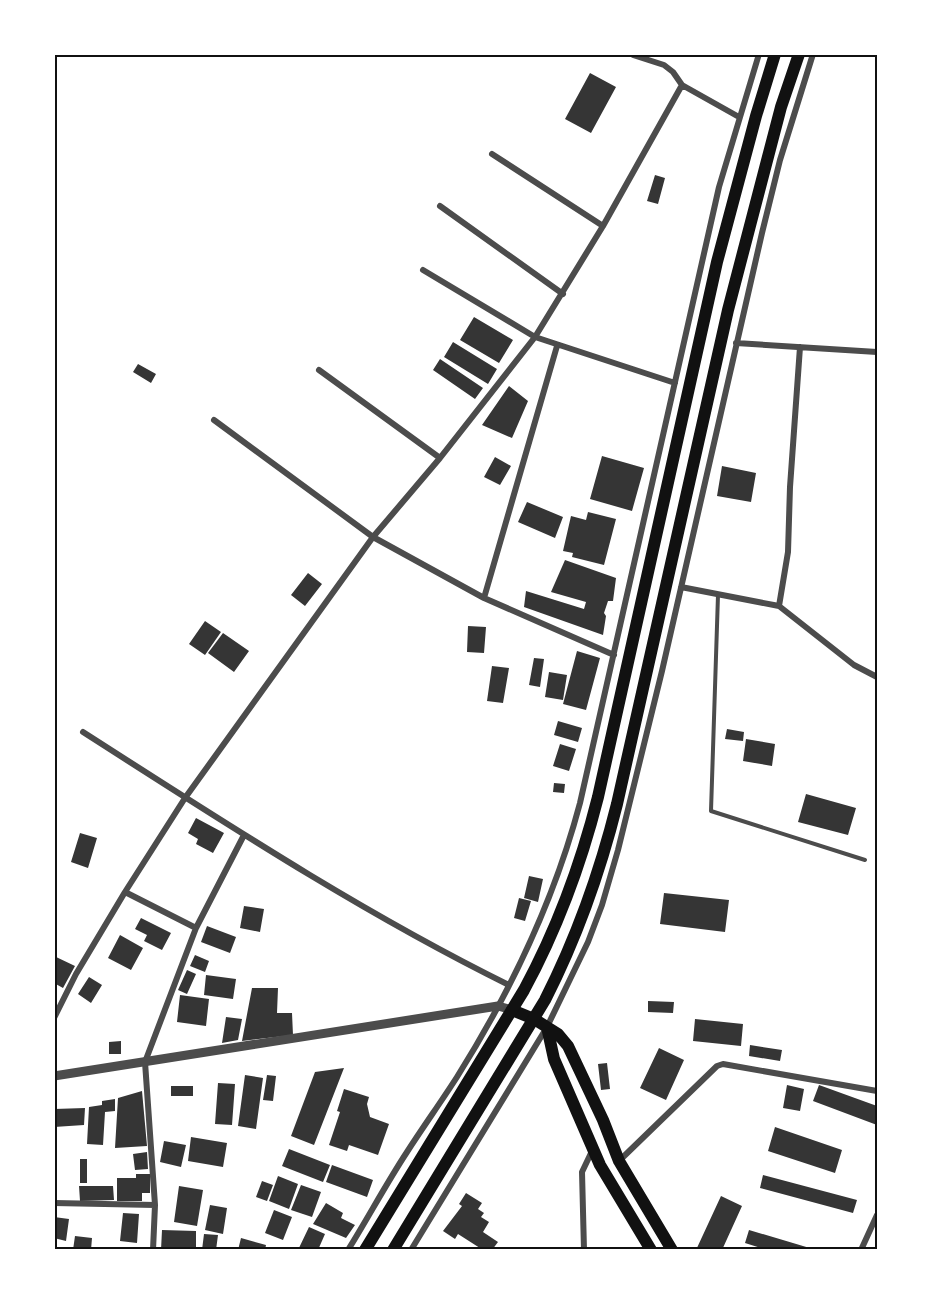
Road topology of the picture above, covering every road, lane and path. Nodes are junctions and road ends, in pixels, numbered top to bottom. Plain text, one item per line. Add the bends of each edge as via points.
1 (759, 54) edge
2 (775, 54) edge
3 (799, 54) edge
4 (813, 54) edge
5 (633, 55) edge
6 (682, 85) junction
7 (739, 117) junction
8 (492, 154) dead end
9 (440, 206) dead end
10 (603, 226) junction
11 (423, 270) dead end
12 (563, 294) junction
13 (535, 338) junction
14 (736, 343) junction
15 (557, 346) junction
16 (800, 347) junction
17 (877, 352) edge
18 (319, 370) dead end
19 (675, 383) junction
20 (214, 420) dead end
21 (440, 458) junction
22 (373, 537) junction
23 (681, 587) junction
24 (718, 595) junction
25 (484, 598) junction
26 (779, 606) junction
27 (614, 655) junction
28 (877, 677) edge
29 (83, 732) dead end
30 (185, 798) junction
31 (244, 835) junction
32 (866, 860) dead end
33 (125, 892) junction
34 (196, 928) junction
35 (509, 986) junction
36 (498, 1006) junction
37 (512, 1010) junction
38 (54, 1018) edge
39 (534, 1019) junction
40 (547, 1027) junction
41 (145, 1062) junction
42 (54, 1076) edge
43 (877, 1091) edge
44 (593, 1149) junction
45 (619, 1161) junction
46 (54, 1203) edge
47 (155, 1205) junction
48 (877, 1215) edge
49 (153, 1250) edge
50 (348, 1250) edge
51 (365, 1250) edge
52 (393, 1250) edge
53 (411, 1250) edge
54 (584, 1250) edge
55 (651, 1250) edge
56 (672, 1250) edge
57 (861, 1250) edge

1 - 7 street
2 - 37 main road via 717,262 590,828 549,940
3 - 39 main road via 781,107 728,310 607,844 575,936
4 - 14 street via 780,160
5 - 6 street via 664,65
6 - 7 street
6 - 10 street
7 - 19 street via 719,187
8 - 10 street
9 - 12 street
10 - 12 street
11 - 13 street
12 - 13 street
13 - 15 street
13 - 21 street
14 - 16 street
14 - 23 street
15 - 19 street
15 - 25 street
16 - 17 street
16 - 26 street via 788,552
18 - 21 street
19 - 27 street
20 - 22 street
21 - 22 street
22 - 25 street
22 - 30 street
23 - 24 street
23 - 40 street via 611,876 588,942
24 - 26 street
24 - 32 lane via 711,811
25 - 27 street
26 - 28 street via 854,665
27 - 35 street via 570,838 542,917
29 - 30 street
30 - 31 street
30 - 33 street
31 - 34 street
31 - 35 street
33 - 34 street
33 - 38 street
34 - 41 street
35 - 36 street
36 - 37 street
36 - 41 street
36 - 50 street via 458,1077 405,1154
37 - 39 main road
37 - 51 main road
39 - 40 main road
39 - 52 main road
40 - 44 main road via 554,1059
40 - 45 main road via 568,1046
40 - 53 street
41 - 42 street
41 - 47 street
43 - 45 street via 723,1064
44 - 54 street via 582,1172
44 - 55 main road
45 - 56 main road
46 - 47 street
47 - 49 street
48 - 57 street

